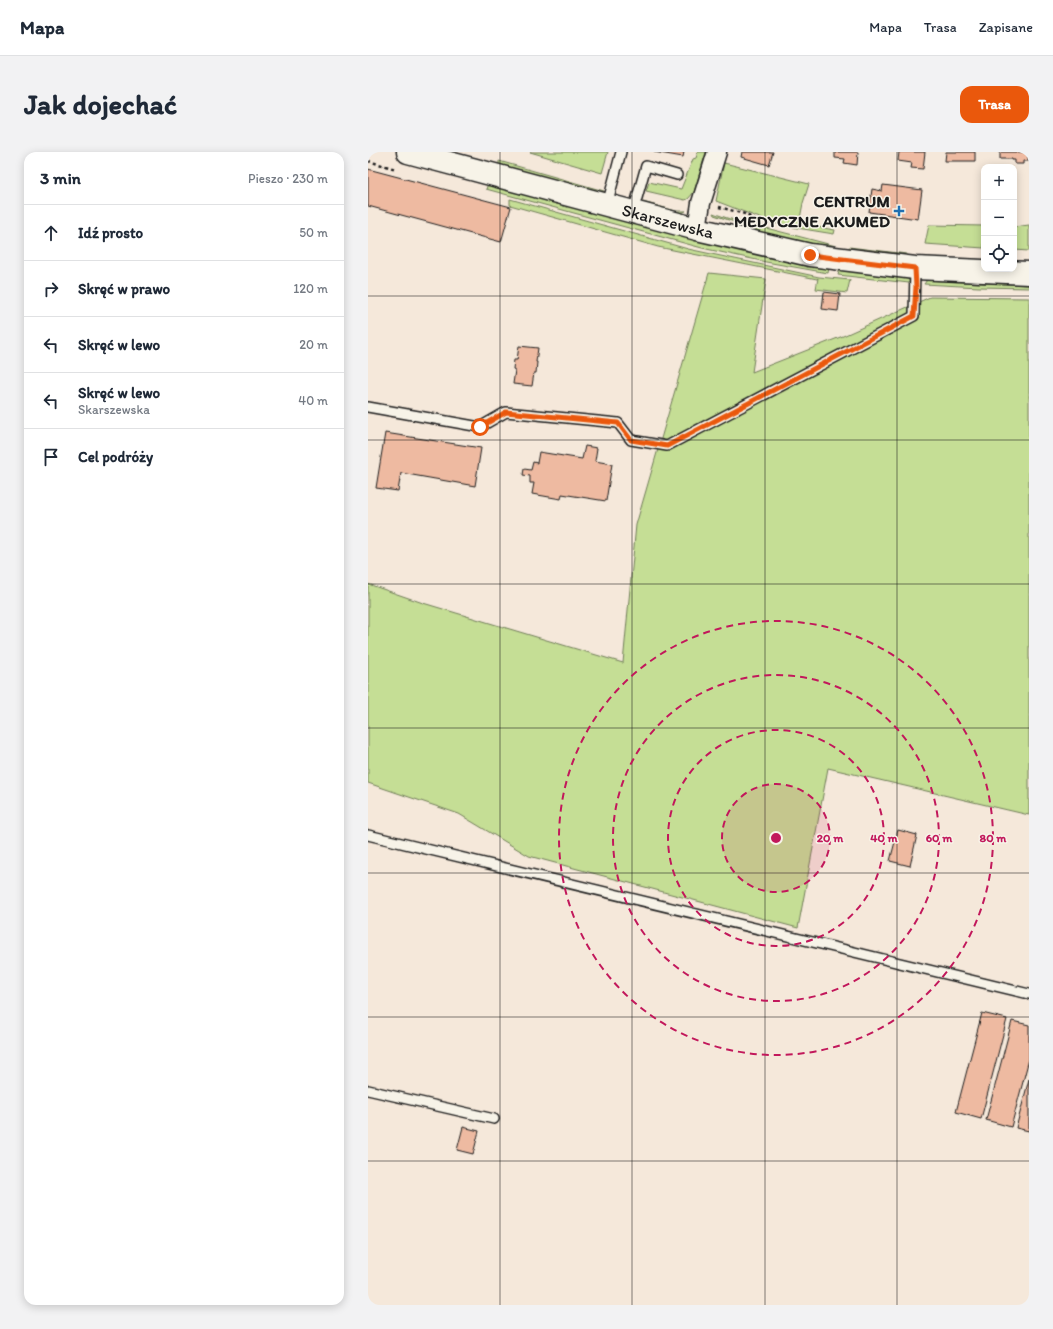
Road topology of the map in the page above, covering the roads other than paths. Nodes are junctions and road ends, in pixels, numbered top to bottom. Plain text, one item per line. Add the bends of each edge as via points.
1 (408, 152) edge
2 (621, 152) edge
3 (717, 152) edge
4 (677, 175) dead end
5 (607, 205) junction
6 (633, 212) junction
7 (697, 229) junction
8 (915, 268) junction
9 (1029, 273) edge
10 (368, 407) edge
11 (368, 835) edge
12 (1029, 994) edge
13 (368, 1090) edge
14 (494, 1119) dead end

1 - 5 main road, Skarszewska
2 - 5 lane
3 - 7 street via 701,203
4 - 6 lane via 646,166
5 - 6 main road, Skarszewska
6 - 7 main road, Skarszewska
7 - 8 main road, Skarszewska via 810,255
8 - 9 main road, Skarszewska
8 - 10 lane via 914,316 667,446 631,440 618,423 506,412 480,427
11 - 12 lane
13 - 14 lane

